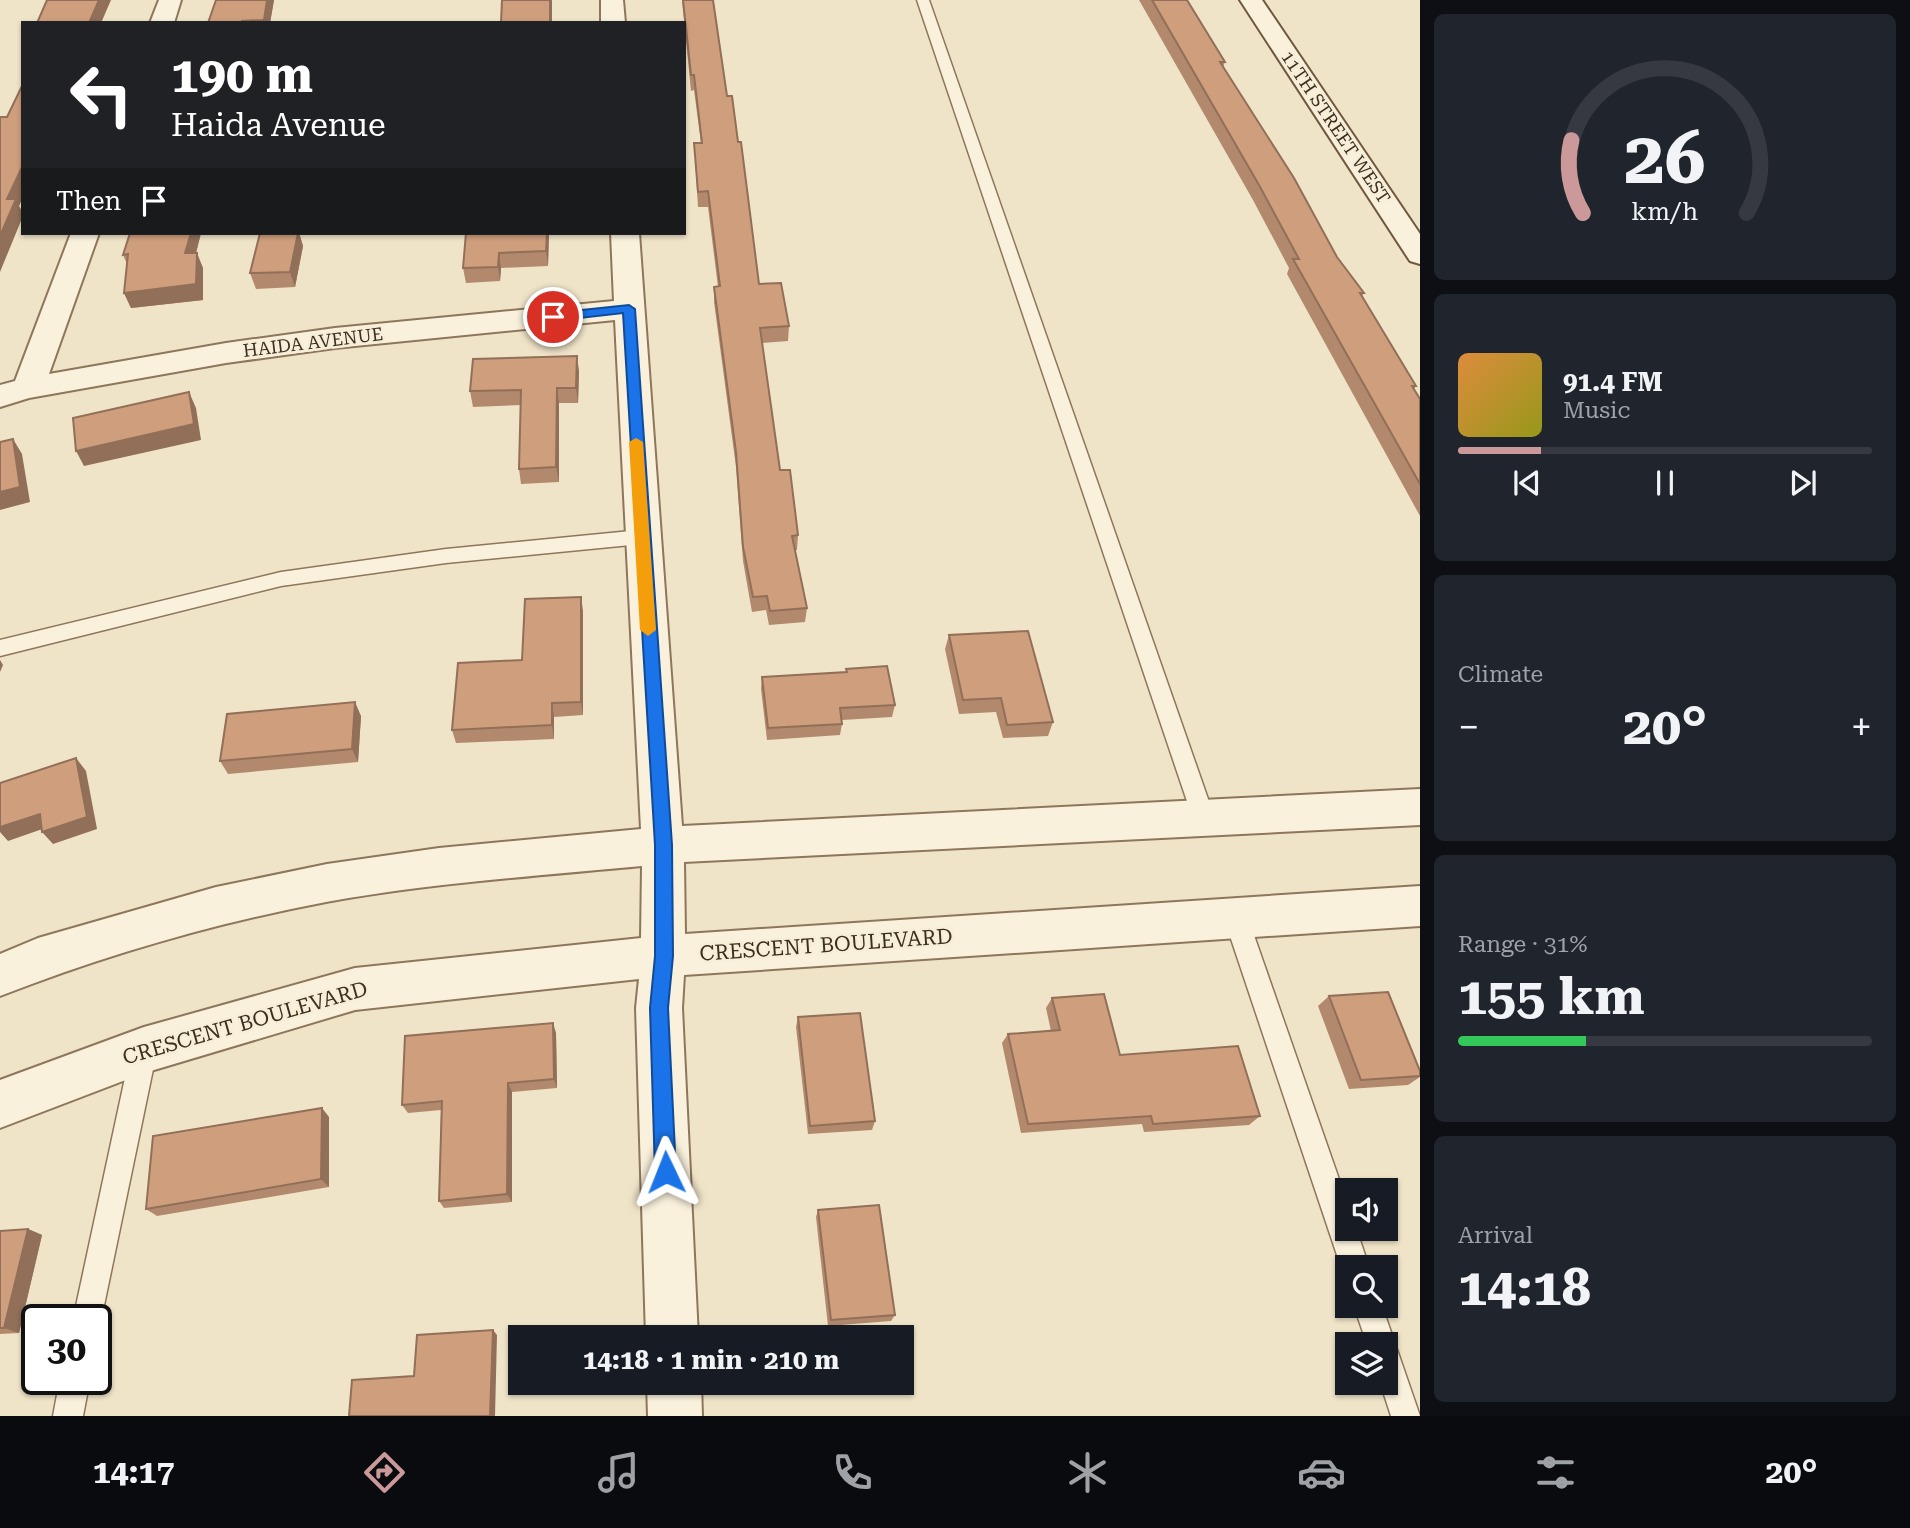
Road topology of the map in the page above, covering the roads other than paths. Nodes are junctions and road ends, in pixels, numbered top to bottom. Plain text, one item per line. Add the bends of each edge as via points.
1 (170, 0) edge
2 (612, 0) edge
3 (923, 0) edge
4 (1251, 0) edge
5 (163, 21) edge
6 (613, 21) edge
7 (84, 235) edge
8 (625, 235) edge
9 (1420, 255) edge
10 (629, 309) junction
11 (14, 392) edge
12 (641, 537) junction
13 (0, 648) edge
14 (1420, 807) edge
15 (1204, 819) junction
16 (664, 845) junction
17 (1420, 906) edge
18 (1236, 918) junction
19 (664, 956) junction
20 (0, 975) edge
21 (144, 1050) junction
22 (0, 1104) edge
23 (1351, 1255) edge
24 (90, 1304) edge
25 (672, 1325) edge
26 (1398, 1393) edge
27 (72, 1395) edge
28 (674, 1395) edge
29 (68, 1416) edge
30 (675, 1416) edge
31 (1406, 1416) edge

1 - 5 street
2 - 6 street
3 - 15 lane
4 - 9 street, 11TH STREET WEST
7 - 11 street
8 - 10 street
10 - 11 street, HAIDA AVENUE via 321,340
10 - 12 street
12 - 13 lane via 446,556 281,579
12 - 16 street
14 - 15 street
15 - 16 street
16 - 19 street
16 - 20 street via 327,883 216,907
17 - 18 street, CRESCENT BOULEVARD
18 - 19 street, CRESCENT BOULEVARD
18 - 23 lane
19 - 21 street, CRESCENT BOULEVARD via 355,989
19 - 25 street via 659,1008
21 - 22 street, CRESCENT BOULEVARD
21 - 24 lane
26 - 31 lane
27 - 29 lane
28 - 30 street

